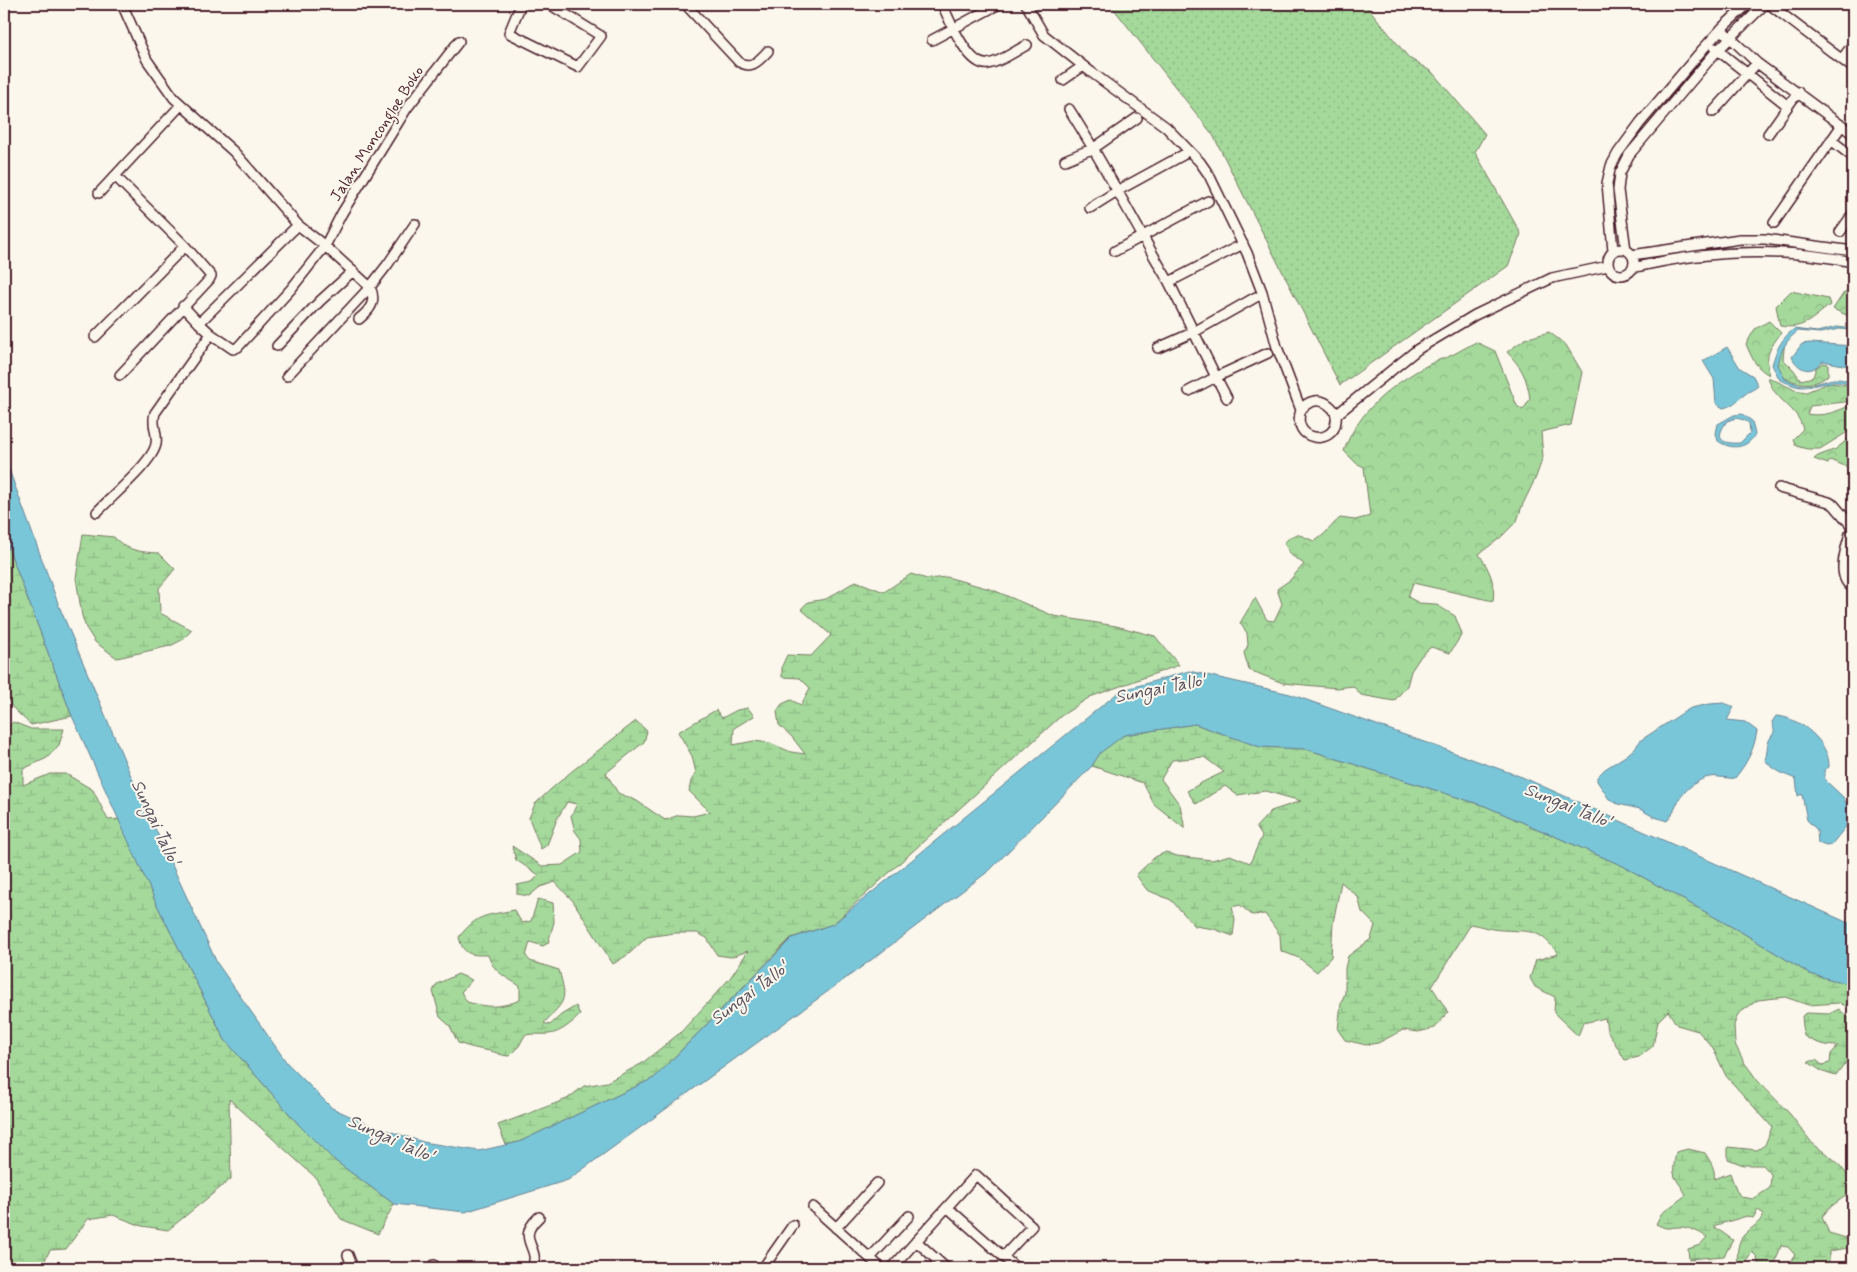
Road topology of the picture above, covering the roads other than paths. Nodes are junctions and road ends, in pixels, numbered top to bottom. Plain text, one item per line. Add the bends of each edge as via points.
1 (122, 4) edge
2 (521, 4) edge
3 (549, 4) edge
4 (686, 4) edge
5 (942, 4) edge
6 (999, 4) edge
7 (1026, 4) edge
8 (1748, 4) edge
9 (1765, 4) edge
10 (1769, 4) edge
11 (954, 28) junction
12 (1721, 29) junction
13 (1730, 39) junction
14 (932, 40) dead end
15 (459, 41) dead end
16 (1709, 43) junction
17 (1027, 44) dead end
18 (1853, 44) edge
19 (768, 51) dead end
20 (1718, 51) junction
21 (1842, 59) junction
22 (1757, 63) junction
23 (1083, 66) junction
24 (1853, 68) edge
25 (1748, 74) junction
26 (1063, 80) dead end
27 (1798, 92) junction
28 (181, 105) junction
29 (1788, 106) junction
30 (1070, 109) dead end
31 (1714, 112) dead end
32 (1137, 118) dead end
33 (1842, 125) junction
34 (1768, 134) dead end
35 (1853, 134) edge
36 (1832, 140) junction
37 (1094, 148) junction
38 (1183, 155) dead end
39 (1853, 157) edge
40 (1065, 160) dead end
41 (115, 176) junction
42 (1117, 191) junction
43 (99, 194) dead end
44 (1208, 201) dead end
45 (1090, 208) dead end
46 (1853, 214) edge
47 (1774, 223) dead end
48 (415, 224) dead end
49 (298, 225) junction
50 (1840, 232) dead end
51 (1142, 237) junction
52 (1243, 244) junction
53 (185, 246) junction
54 (325, 246) junction
55 (1115, 251) dead end
56 (1613, 251) junction
57 (1853, 251) edge
58 (1629, 253) junction
59 (1853, 262) edge
60 (1608, 266) junction
61 (1632, 268) junction
62 (352, 271) junction
63 (1169, 282) junction
64 (370, 287) junction
65 (1256, 297) dead end
66 (183, 306) junction
67 (359, 319) dead end
68 (199, 323) junction
69 (1194, 332) junction
70 (211, 334) junction
71 (95, 337) dead end
72 (277, 346) dead end
73 (1158, 348) dead end
74 (1268, 352) dead end
75 (120, 375) dead end
76 (287, 376) dead end
77 (1216, 377) junction
78 (1189, 392) dead end
79 (1227, 398) dead end
80 (1301, 410) junction
81 (1336, 415) junction
82 (1779, 488) dead end
83 (97, 512) dead end
84 (1852, 528) edge
85 (1849, 555) edge
86 (1853, 588) edge
87 (877, 1183) dead end
88 (813, 1207) dead end
89 (947, 1207) junction
90 (908, 1216) dead end
91 (539, 1217) dead end
92 (793, 1225) dead end
93 (836, 1228) junction
94 (916, 1241) junction
95 (348, 1255) dead end
96 (1004, 1257) junction
97 (870, 1258) junction
98 (353, 1268) edge
99 (532, 1268) edge
100 (763, 1268) edge
101 (881, 1268) edge
102 (892, 1268) edge
103 (946, 1268) edge
104 (1016, 1268) edge

1 - 28 street via 147,60 166,90
2 - 3 street via 508,33 578,68 600,36
4 - 19 street via 743,65 756,63
5 - 11 street
6 - 11 street
7 - 23 street via 1044,35
8 - 12 street
9 - 13 street
10 - 21 street
11 - 14 street
11 - 17 street via 970,56 983,64 994,62
12 - 13 street
12 - 16 street
13 - 20 street
13 - 22 street
15 - 54 street, Jalan Moncongloe Boko via 407,108
16 - 20 street
16 - 56 street via 1640,123 1612,166 1607,188
18 - 21 street
20 - 25 street
20 - 58 street via 1629,155 1623,167 1618,190
21 - 24 street
22 - 25 street
22 - 27 street
23 - 26 street
23 - 52 street via 1166,127 1200,162
25 - 29 street
25 - 31 street
27 - 29 street
27 - 33 street
28 - 41 street
28 - 49 street via 234,152
29 - 34 street
30 - 37 street
32 - 37 street
33 - 35 street
33 - 36 street
36 - 39 street
36 - 47 street
37 - 40 street
37 - 42 street
38 - 42 street
41 - 43 street
41 - 53 street
42 - 45 street
42 - 51 street
44 - 51 street
46 - 50 street
48 - 64 street
49 - 54 street
49 - 68 street
51 - 55 street
51 - 63 street
52 - 63 street
52 - 80 street
53 - 66 street via 211,276
53 - 71 street
54 - 62 street
54 - 70 street, Jalan Moncongloe Boko via 236,349
56 - 58 street via 1621,249
56 - 60 street via 1608,258
57 - 58 street via 1765,239
58 - 61 street via 1634,260
59 - 61 street via 1757,251 1708,254
60 - 61 street via 1618,274
60 - 81 street via 1552,278 1475,315 1418,349
62 - 64 street
62 - 72 street
63 - 69 street
64 - 67 street via 374,294 373,303
64 - 76 street
65 - 69 street
66 - 68 street, Jalan Moncongloe Boko
66 - 75 street
68 - 70 street, Jalan Moncongloe Boko
69 - 73 street
69 - 77 street
70 - 83 street via 155,413 154,451
74 - 77 street
77 - 78 street
77 - 79 street
80 - 81 street via 1309,403 1320,401 1330,405
80 - 81 street via 1299,421 1303,431 1318,438 1332,431
82 - 84 street via 1829,502
84 - 85 street
85 - 86 street via 1844,577
87 - 93 street
88 - 93 street
89 - 94 street
89 - 96 street
89 - 96 street via 976,1175 1032,1226
90 - 97 street
91 - 99 street via 529,1229 535,1256
92 - 100 street
93 - 97 street
94 - 102 street
94 - 103 street
95 - 98 street
96 - 104 street
97 - 101 street

